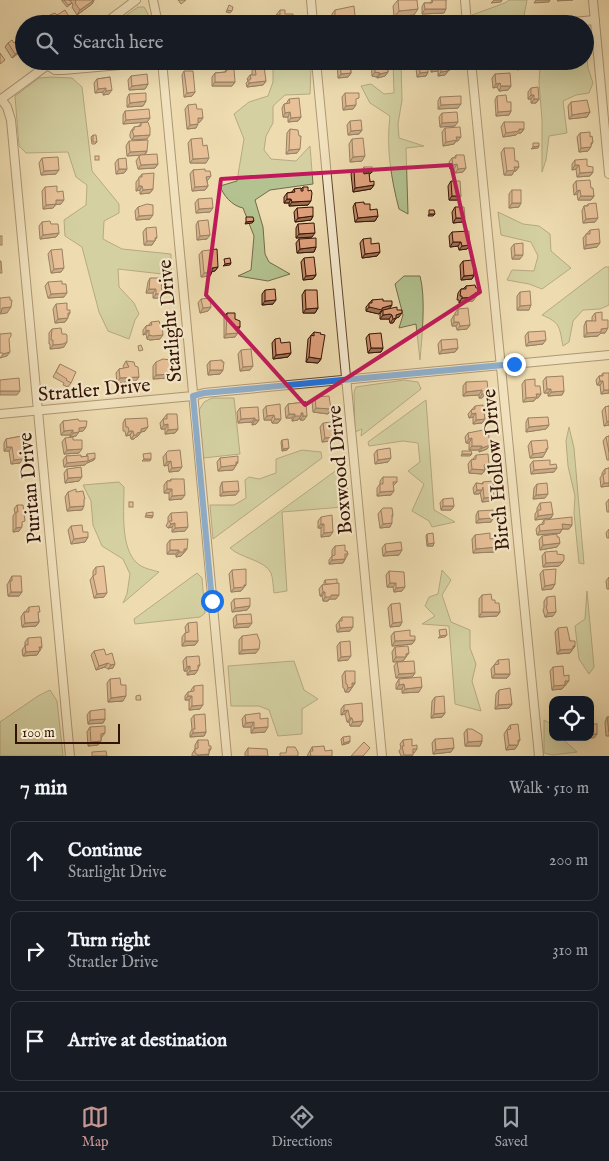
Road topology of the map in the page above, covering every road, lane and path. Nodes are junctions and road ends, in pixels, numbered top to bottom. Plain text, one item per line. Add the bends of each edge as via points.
1 (136, 0) edge
2 (154, 0) edge
3 (310, 0) edge
4 (465, 0) edge
5 (593, 0) edge
6 (116, 15) edge
7 (156, 15) edge
8 (311, 15) edge
9 (466, 15) edge
10 (595, 20) joint
11 (41, 70) edge
12 (163, 70) edge
13 (317, 70) edge
14 (472, 70) edge
15 (0, 100) edge
16 (609, 174) edge
17 (609, 355) edge
18 (502, 365) junction
19 (346, 380) junction
20 (193, 396) junction
21 (38, 411) junction
22 (0, 414) edge
23 (70, 756) edge
24 (227, 756) edge
25 (382, 756) edge
26 (539, 756) edge

1 - 6 street
2 - 7 street
3 - 8 street
4 - 9 street
5 - 10 street
10 - 16 street
11 - 15 street
12 - 20 street, Starlight Drive
13 - 19 street, Boxwood Drive
14 - 18 street, Birch Hollow Drive
15 - 21 street, Puritan Drive via 7,107 10,120
17 - 18 street, Stratler Drive
18 - 19 street, Stratler Drive
18 - 26 street, Birch Hollow Drive
19 - 20 street, Stratler Drive
19 - 25 street, Boxwood Drive
20 - 21 street, Stratler Drive
20 - 24 street, Starlight Drive
21 - 22 street, Stratler Drive
21 - 23 street, Puritan Drive

